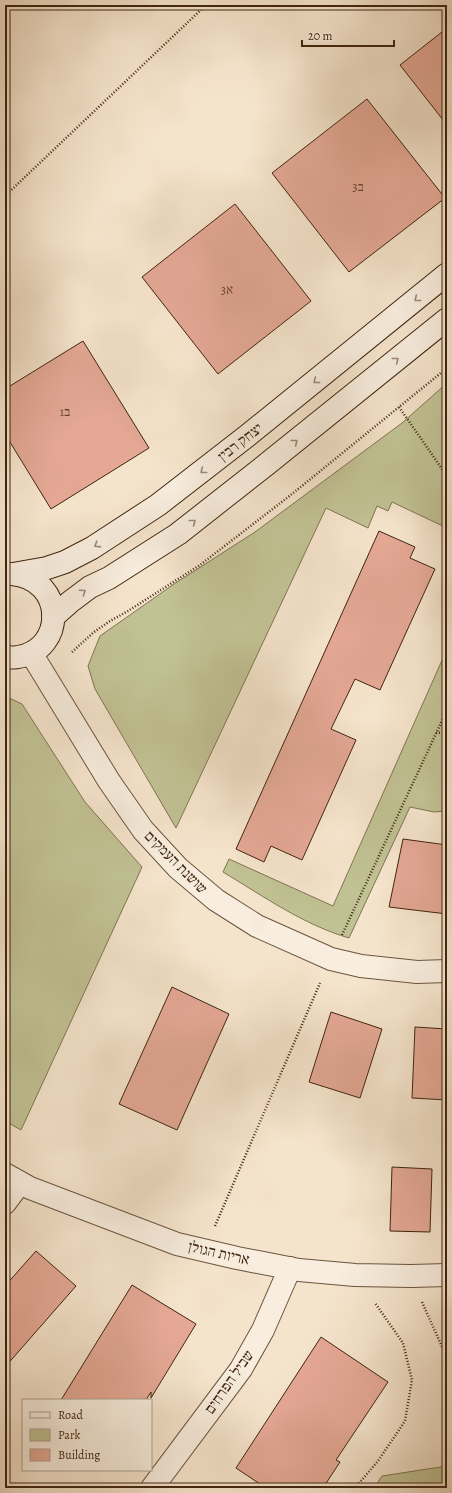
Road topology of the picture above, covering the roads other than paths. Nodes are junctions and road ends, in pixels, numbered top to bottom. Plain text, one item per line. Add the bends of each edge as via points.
1 (447, 274) edge
2 (447, 319) edge
3 (9, 574) edge
4 (53, 617) junction
5 (31, 653) junction
6 (5, 657) edge
7 (447, 971) edge
8 (12, 1178) edge
9 (5, 1203) edge
10 (290, 1268) junction
11 (447, 1275) edge
12 (152, 1488) edge

1 -> 3 street, יצחק רבין via 248,436 158,505 92,548 65,562 47,568
4 -> 2 street via 90,588 178,534
3 - 4 street via 27,576 40,584 52,603
4 - 5 street via 51,631 43,644
5 - 6 street
5 - 7 street, שושנת העמקים via 109,781 143,830 178,868 216,900 256,926 331,959 361,966 417,972
8 - 9 street
8 - 10 street, אריות הגולן via 30,1188 177,1244
10 - 11 street, אריות הגולן via 355,1275
10 - 12 street, שביל הפרחים via 263,1330 241,1368

